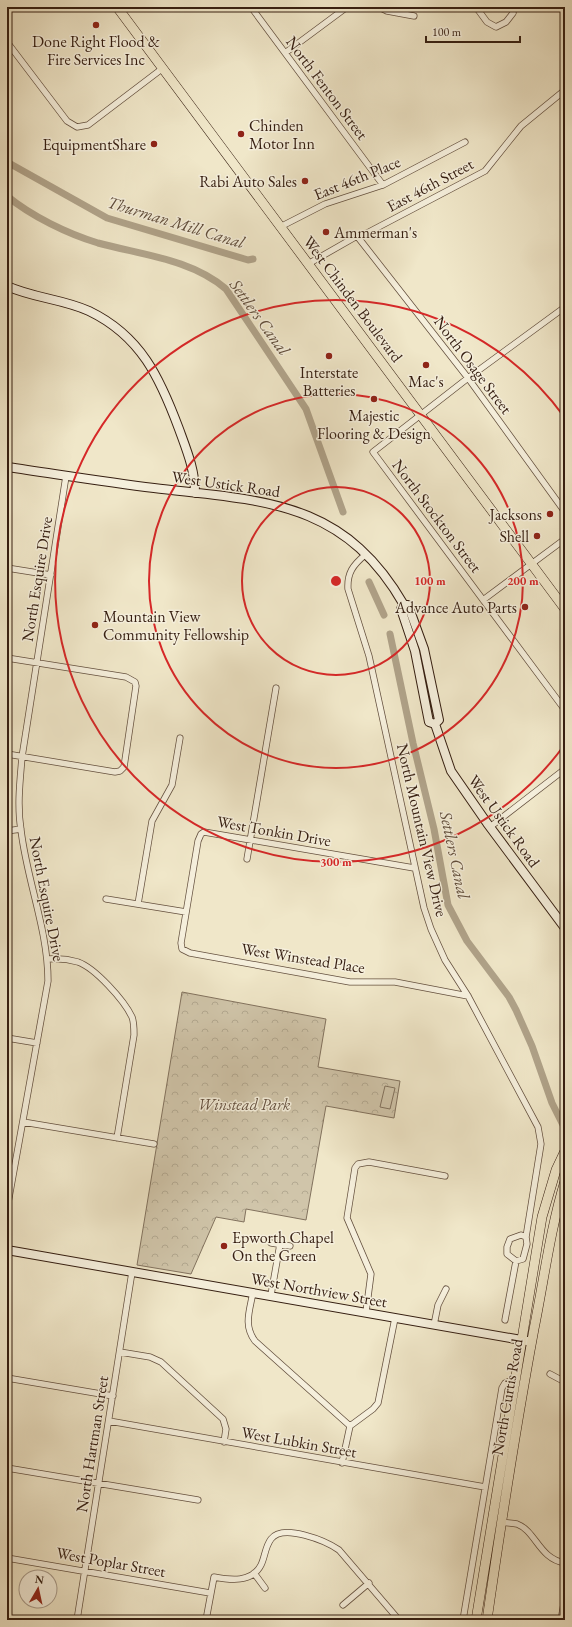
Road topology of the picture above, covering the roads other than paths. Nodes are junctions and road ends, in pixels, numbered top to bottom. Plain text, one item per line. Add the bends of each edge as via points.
1 (117, 7) edge
2 (251, 7) edge
3 (347, 7) edge
4 (379, 7) edge
5 (476, 7) edge
6 (513, 13) dead end
7 (414, 16) dead end
8 (7, 42) edge
9 (285, 53) junction
10 (163, 68) junction
11 (565, 90) edge
12 (465, 142) dead end
13 (383, 185) junction
14 (280, 227) junction
15 (357, 236) junction
16 (308, 264) junction
17 (8, 288) edge
18 (565, 307) edge
19 (468, 378) junction
20 (420, 415) junction
21 (7, 467) edge
22 (66, 476) junction
23 (195, 493) junction
24 (565, 512) edge
25 (565, 539) edge
26 (365, 555) junction
27 (531, 564) junction
28 (7, 568) edge
29 (51, 575) junction
30 (484, 600) junction
31 (565, 609) edge
32 (7, 658) edge
33 (37, 663) junction
34 (276, 688) dead end
35 (565, 710) edge
36 (180, 738) dead end
37 (7, 754) edge
38 (22, 757) junction
39 (565, 769) edge
40 (490, 826) junction
41 (21, 829) junction
42 (7, 831) edge
43 (251, 840) junction
44 (247, 859) dead end
45 (414, 868) junction
46 (106, 900) dead end
47 (138, 904) junction
48 (186, 912) junction
49 (565, 928) edge
50 (48, 959) junction
51 (468, 996) junction
52 (7, 1038) edge
53 (37, 1043) junction
54 (23, 1122) junction
55 (117, 1138) junction
56 (154, 1144) dead end
57 (541, 1144) joint
58 (565, 1152) edge
59 (445, 1176) dead end
60 (565, 1181) edge
61 (7, 1209) edge
62 (526, 1237) junction
63 (271, 1243) dead end
64 (280, 1244) junction
65 (290, 1246) dead end
66 (7, 1250) edge
67 (516, 1261) junction
68 (132, 1272) junction
69 (446, 1289) dead end
70 (253, 1292) junction
71 (271, 1295) junction
72 (366, 1312) junction
73 (395, 1318) junction
74 (505, 1320) dead end
75 (434, 1325) junction
76 (522, 1340) junction
77 (532, 1342) junction
78 (120, 1352) junction
79 (550, 1374) dead end
80 (7, 1378) edge
81 (515, 1379) junction
82 (565, 1382) edge
83 (113, 1396) junction
84 (109, 1421) junction
85 (350, 1426) junction
86 (224, 1442) junction
87 (342, 1463) junction
88 (7, 1468) edge
89 (99, 1483) junction
90 (485, 1488) junction
91 (198, 1500) dead end
92 (502, 1522) junction
93 (7, 1558) edge
94 (565, 1563) edge
95 (85, 1571) junction
96 (254, 1573) junction
97 (369, 1583) junction
98 (265, 1588) dead end
99 (210, 1593) junction
100 (565, 1597) edge
101 (343, 1605) dead end
102 (77, 1620) edge
103 (206, 1620) edge
104 (399, 1620) edge
105 (463, 1620) edge
106 (476, 1620) edge
107 (487, 1620) edge
108 (561, 1620) edge

1 - 10 main road, West Chinden Boulevard
2 - 9 street, North Fenton Street
3 - 9 street
4 - 7 street
5 - 6 street via 487,22 496,27 506,22
8 - 10 street via 67,121 77,127 88,125
9 - 13 street, North Fenton Street
10 - 14 main road, West Chinden Boulevard
11 - 15 street, East 46th Street via 521,126 485,171
12 - 13 street, East 46th Place
13 - 14 street, East 46th Place via 325,204
14 - 16 main road, West Chinden Boulevard
15 - 16 street, East 46th Street
15 - 19 street, North Osage Street
16 - 20 main road, West Chinden Boulevard
17 - 23 street via 88,311 118,330 135,346 148,361 164,390 192,464
18 - 19 street
19 - 20 street
19 - 24 street, North Osage Street
20 - 27 main road, West Chinden Boulevard
20 - 30 street, North Stockton Street via 373,452
21 - 22 street, West Ustick Road
22 - 23 street, West Ustick Road
22 - 29 street, North Esquire Drive
23 - 26 street, West Ustick Road via 291,508 335,529
25 - 27 street
26 - 40 street, West Ustick Road via 394,588 404,605 401,609 415,651 429,722 434,724 451,772
26 - 45 street, North Mountain View Drive via 350,571 347,579 348,590 369,656
27 - 30 street
27 - 31 main road, West Chinden Boulevard
28 - 29 street
29 - 33 street, North Esquire Drive
30 - 35 street, North Stockton Street
32 - 33 street
33 - 38 street, North Esquire Drive
33 - 38 street via 126,678 135,682 124,767 115,772
34 - 43 street
36 - 47 street via 172,785 152,821
37 - 38 street
38 - 41 street, North Esquire Drive via 19,800
39 - 40 street
40 - 49 street, West Ustick Road
41 - 42 street, North Esquire Drive
41 - 50 street, North Esquire Drive
43 - 44 street
43 - 45 street, West Tonkin Drive
43 - 48 street, West Tonkin Drive via 207,832 201,834
45 - 51 street, North Mountain View Drive via 431,929 445,960
46 - 47 street
47 - 48 street
48 - 51 street, West Winstead Place via 181,943 182,949 190,953 350,982 395,982
50 - 53 street, North Esquire Drive via 48,981
50 - 55 street via 63,958 89,968 126,1007 133,1018 134,1035
51 - 57 street, North Mountain View Drive via 538,1127
52 - 53 street
53 - 54 street, North Esquire Drive
54 - 55 street
54 - 61 street, North Esquire Drive
55 - 56 street
57 - 62 street, North Curtis Road
58 - 76 main road, North Curtis Road via 542,1217
59 - 72 street via 370,1162 358,1164 355,1168 347,1218 371,1274
60 - 77 main road, North Curtis Road via 554,1215
62 - 67 street, North Curtis Road via 525,1256 521,1261
62 - 67 street via 514,1236 508,1242 507,1254
63 - 64 street
64 - 65 street
64 - 71 street
66 - 68 street, West Northview Street
67 - 74 street, North Curtis Road
68 - 70 street, West Northview Street
68 - 78 street, North Hartman Street
69 - 75 street via 438,1305
70 - 71 street, West Northview Street
70 - 85 street via 248,1321 249,1332 255,1341
71 - 72 street, West Northview Street
72 - 73 street, West Northview Street
73 - 75 street, West Northview Street
73 - 85 street via 378,1403
75 - 76 street, West Northview Street
76 - 77 street, West Northview Street
76 - 81 main road, North Curtis Road
77 - 92 main road, North Curtis Road
78 - 83 street, North Hartman Street
78 - 86 street via 150,1357 161,1362 223,1419 226,1429
79 - 82 street
80 - 83 street
81 - 90 street, North Curtis Road via 505,1383 502,1388
81 - 106 main road, North Curtis Road
83 - 84 street, North Hartman Street
84 - 86 street, West Lubkin Street
84 - 89 street, North Hartman Street
85 - 87 street
86 - 87 street, West Lubkin Street
87 - 90 street, West Lubkin Street
88 - 89 street
89 - 91 street
89 - 95 street, North Hartman Street
90 - 105 street, North Curtis Road
92 - 94 street via 523,1528 548,1556
92 - 107 main road, North Curtis Road
93 - 95 street, West Poplar Street
95 - 99 street, West Poplar Street
95 - 102 street, North Hartman Street
96 - 97 street via 260,1566 267,1544 272,1538 281,1533 291,1533 329,1543 347,1557
96 - 98 street
96 - 99 street via 245,1579 214,1577
97 - 101 street
97 - 104 street
99 - 103 street
100 - 108 street

